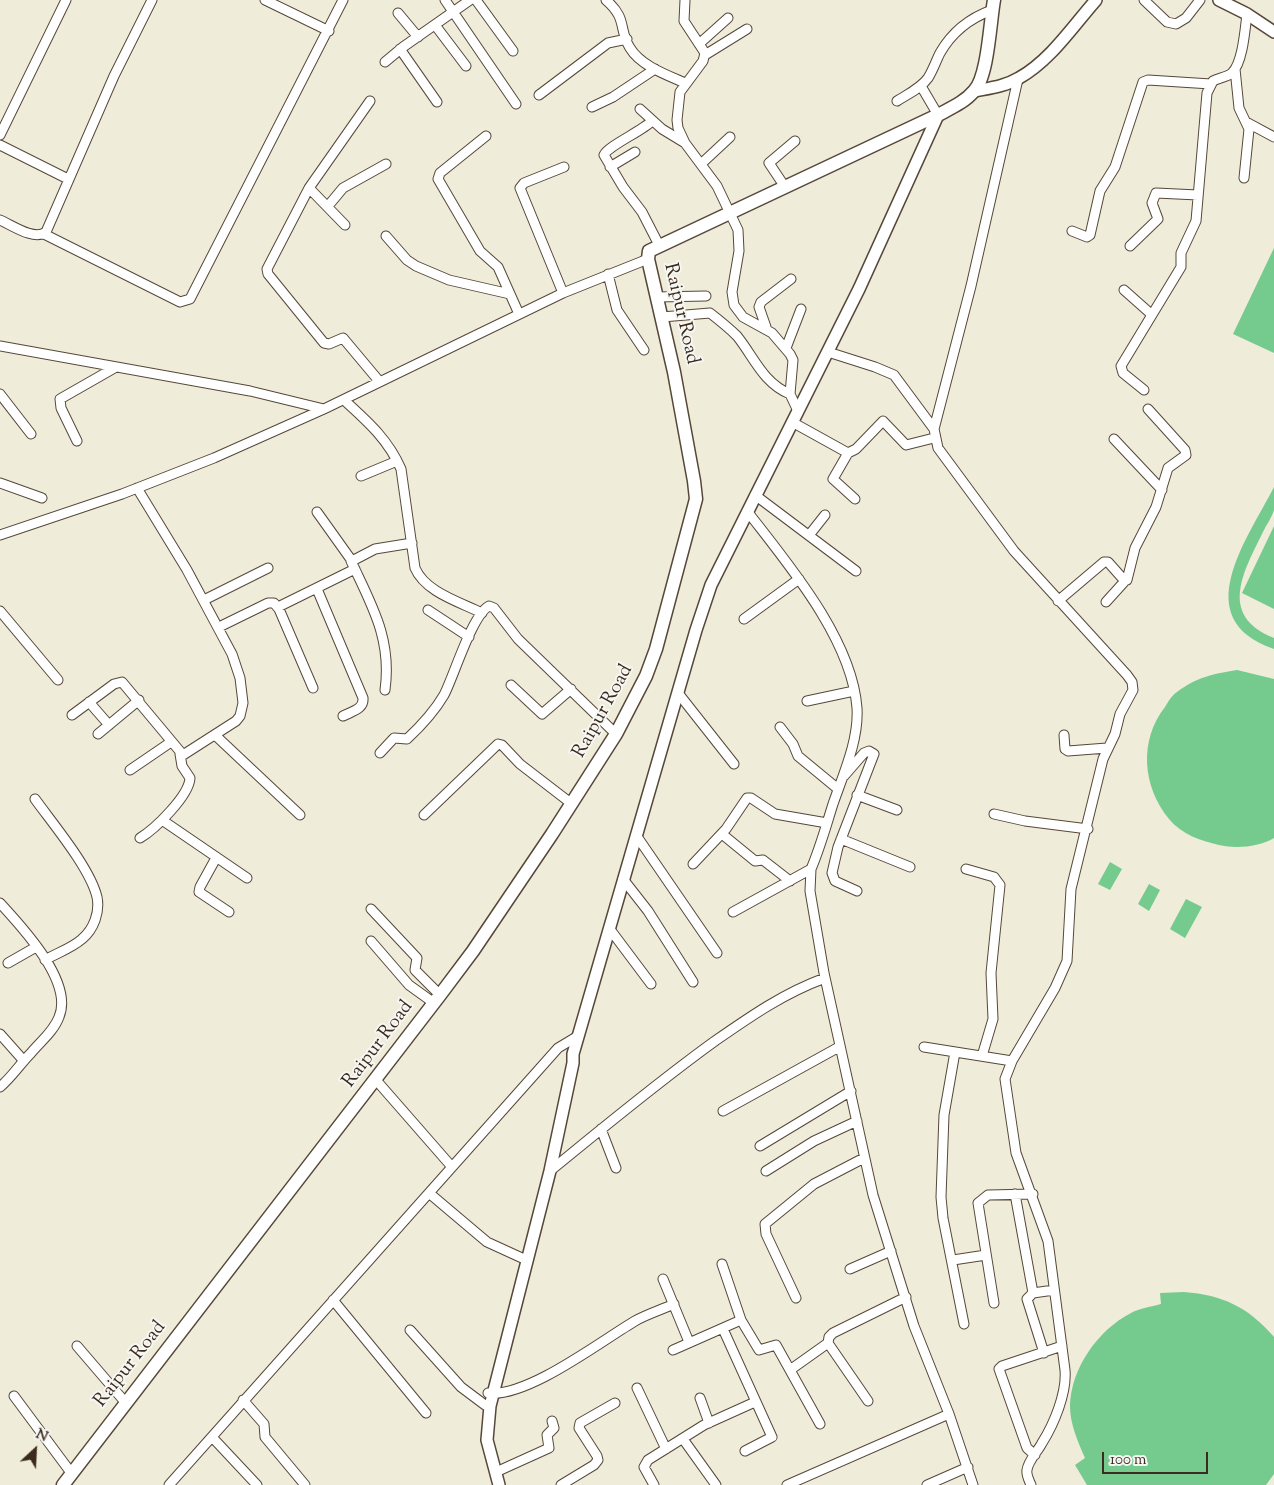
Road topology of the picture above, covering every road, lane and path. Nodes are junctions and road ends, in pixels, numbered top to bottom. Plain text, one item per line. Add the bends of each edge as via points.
1 (66, 0) edge
2 (152, 0) edge
3 (264, 0) edge
4 (343, 0) edge
5 (446, 0) edge
6 (470, 0) edge
7 (476, 0) edge
8 (606, 0) edge
9 (684, 0) edge
10 (1096, 0) edge
11 (1144, 0) edge
12 (1200, 0) edge
13 (1219, 0) edge
14 (993, 5) edge
15 (454, 11) junction
16 (398, 13) dead end
17 (1247, 14) junction
18 (728, 18) dead end
19 (434, 25) junction
20 (747, 29) dead end
21 (329, 31) junction
22 (1274, 32) edge
23 (418, 37) junction
24 (627, 39) junction
25 (699, 44) junction
26 (400, 49) junction
27 (513, 50) dead end
28 (705, 55) junction
29 (385, 62) dead end
30 (466, 66) dead end
31 (1235, 69) junction
32 (655, 70) junction
33 (1018, 79) junction
34 (685, 83) junction
35 (1211, 84) junction
36 (921, 86) junction
37 (975, 91) junction
38 (539, 95) dead end
39 (370, 101) dead end
40 (897, 101) dead end
41 (437, 102) dead end
42 (516, 104) dead end
43 (592, 107) dead end
44 (640, 109) dead end
45 (938, 115) junction
46 (652, 121) junction
47 (1248, 124) junction
48 (0, 135) edge
49 (486, 136) dead end
50 (730, 137) dead end
51 (1274, 137) edge
52 (795, 141) dead end
53 (685, 142) junction
54 (0, 145) edge
55 (635, 152) dead end
56 (386, 164) dead end
57 (701, 164) junction
58 (564, 167) dead end
59 (610, 167) junction
60 (1244, 178) dead end
61 (68, 179) junction
62 (785, 187) junction
63 (309, 188) junction
64 (1198, 195) junction
65 (328, 206) junction
66 (731, 212) junction
67 (0, 220) edge
68 (345, 225) dead end
69 (1072, 231) dead end
70 (44, 234) junction
71 (386, 236) dead end
72 (659, 245) junction
73 (1130, 246) dead end
74 (648, 259) junction
75 (608, 274) junction
76 (790, 279) dead end
77 (1124, 290) dead end
78 (563, 293) junction
79 (510, 294) junction
80 (706, 296) dead end
81 (656, 297) junction
82 (801, 310) dead end
83 (519, 314) junction
84 (1151, 314) junction
85 (662, 318) junction
86 (766, 327) junction
87 (0, 346) edge
88 (786, 348) junction
89 (644, 350) dead end
90 (828, 352) junction
91 (116, 367) junction
92 (379, 381) junction
93 (1144, 390) dead end
94 (0, 394) edge
95 (790, 394) junction
96 (344, 400) junction
97 (324, 409) junction
98 (1148, 409) dead end
99 (798, 411) junction
100 (792, 422) junction
101 (934, 433) junction
102 (32, 434) dead end
103 (1114, 439) dead end
104 (77, 441) dead end
105 (848, 453) junction
106 (398, 460) junction
107 (361, 476) dead end
108 (0, 483) edge
109 (138, 488) junction
110 (1162, 490) junction
111 (755, 494) junction
112 (42, 498) dead end
113 (854, 499) dead end
114 (747, 511) junction
115 (317, 512) dead end
116 (825, 515) dead end
117 (810, 534) junction
118 (0, 535) edge
119 (412, 543) junction
120 (353, 565) junction
121 (268, 568) dead end
122 (856, 571) dead end
123 (799, 579) junction
124 (1125, 581) junction
125 (317, 589) junction
126 (204, 600) junction
127 (1058, 600) junction
128 (1106, 602) dead end
129 (278, 608) junction
130 (428, 610) dead end
131 (0, 611) edge
132 (482, 613) junction
133 (744, 619) dead end
134 (219, 627) junction
135 (469, 637) junction
136 (58, 680) dead end
137 (511, 685) dead end
138 (313, 688) dead end
139 (385, 690) dead end
140 (571, 690) junction
141 (854, 691) junction
142 (678, 693) junction
143 (139, 700) junction
144 (89, 702) junction
145 (807, 702) dead end
146 (72, 715) dead end
147 (343, 716) dead end
148 (109, 725) junction
149 (780, 727) dead end
150 (98, 734) dead end
151 (616, 734) junction
152 (1064, 734) dead end
153 (215, 735) junction
154 (171, 742) junction
155 (1108, 748) junction
156 (380, 753) dead end
157 (180, 754) junction
158 (734, 764) dead end
159 (130, 770) dead end
160 (840, 784) junction
161 (857, 795) junction
162 (35, 799) dead end
163 (572, 804) junction
164 (897, 810) dead end
165 (994, 814) dead end
166 (300, 815) dead end
167 (424, 815) dead end
168 (162, 820) junction
169 (827, 823) junction
170 (1088, 829) junction
171 (722, 834) junction
172 (636, 836) junction
173 (140, 838) dead end
174 (841, 839) junction
175 (216, 858) junction
176 (693, 864) dead end
177 (910, 867) dead end
178 (811, 869) junction
179 (966, 870) dead end
180 (247, 878) dead end
181 (623, 879) junction
182 (790, 881) junction
183 (857, 891) dead end
184 (0, 903) edge
185 (371, 908) dead end
186 (229, 912) dead end
187 (733, 912) dead end
188 (609, 928) junction
189 (371, 941) dead end
190 (36, 947) junction
191 (717, 953) dead end
192 (45, 960) junction
193 (8, 963) dead end
194 (825, 978) junction
195 (693, 982) dead end
196 (651, 984) dead end
197 (437, 999) junction
198 (0, 1034) edge
199 (578, 1036) junction
200 (839, 1047) junction
201 (924, 1047) dead end
202 (955, 1052) junction
203 (573, 1054) junction
204 (982, 1056) junction
205 (24, 1061) junction
206 (1012, 1061) junction
207 (376, 1080) junction
208 (0, 1087) edge
209 (851, 1092) junction
210 (723, 1111) dead end
211 (856, 1121) junction
212 (601, 1129) junction
213 (760, 1146) dead end
214 (864, 1158) junction
215 (452, 1167) junction
216 (616, 1168) dead end
217 (550, 1171) junction
218 (766, 1171) dead end
219 (429, 1192) junction
220 (1015, 1194) junction
221 (1033, 1194) junction
222 (891, 1251) junction
223 (986, 1255) junction
224 (522, 1258) junction
225 (952, 1260) junction
226 (722, 1264) dead end
227 (850, 1269) dead end
228 (663, 1279) dead end
229 (1054, 1290) junction
230 (1033, 1293) junction
231 (906, 1297) junction
232 (796, 1298) dead end
233 (333, 1300) junction
234 (994, 1303) dead end
235 (674, 1304) junction
236 (741, 1320) junction
237 (964, 1324) dead end
238 (723, 1329) junction
239 (410, 1330) dead end
240 (690, 1342) junction
241 (828, 1343) junction
242 (77, 1346) dead end
243 (1062, 1346) junction
244 (673, 1350) dead end
245 (1044, 1353) junction
246 (790, 1370) junction
247 (637, 1388) dead end
248 (491, 1393) junction
249 (14, 1396) dead end
250 (700, 1398) dead end
251 (244, 1400) junction
252 (125, 1402) junction
253 (755, 1402) junction
254 (868, 1402) dead end
255 (615, 1403) dead end
256 (485, 1405) junction
257 (426, 1413) dead end
258 (949, 1414) junction
259 (552, 1421) dead end
260 (709, 1423) junction
261 (820, 1424) dead end
262 (212, 1437) junction
263 (683, 1439) junction
264 (666, 1449) junction
265 (745, 1452) dead end
266 (1035, 1455) junction
267 (968, 1467) junction
268 (496, 1472) junction
269 (72, 1474) junction
270 (63, 1485) edge
271 (169, 1485) edge
272 (257, 1485) edge
273 (305, 1485) edge
274 (493, 1485) edge
275 (499, 1485) edge
276 (562, 1485) edge
277 (654, 1485) edge
278 (716, 1485) edge
279 (787, 1485) edge
280 (926, 1485) edge
281 (973, 1485) edge
282 (1031, 1485) edge

1 - 48 street
2 - 61 street
3 - 21 street
4 - 21 street
5 - 15 street
6 - 15 street
7 - 27 street
8 - 24 street via 620,15
9 - 25 street via 684,21
10 - 33 street via 1047,56
11 - 12 street via 1167,22 1176,24 1186,18
13 - 17 street
14 - 36 street via 960,28
14 - 37 main road via 983,73
15 - 19 street
15 - 42 street
16 - 23 street
17 - 22 street
17 - 31 street
18 - 25 street
19 - 23 street
19 - 30 street
20 - 28 street
21 - 70 street via 190,299 180,302
23 - 26 street
24 - 32 street via 632,50
24 - 38 street via 608,43
25 - 28 street
26 - 29 street
26 - 41 street
28 - 34 street
31 - 35 street
31 - 47 street via 1240,108
32 - 34 street
32 - 43 street
33 - 37 street
33 - 101 street
34 - 53 street via 679,96 677,120
35 - 64 street via 1205,107
35 - 69 street via 1143,82 1115,167 1100,191 1090,235 1088,238
36 - 40 street
36 - 45 street
37 - 45 main road, Raipur Road
39 - 63 street
44 - 46 street
45 - 62 main road, Raipur Road
45 - 90 street
46 - 53 street
46 - 59 street via 638,133 607,149 604,155
47 - 51 street
47 - 60 street
49 - 79 street via 440,173 438,179 480,251 498,267
50 - 57 street
52 - 62 street via 769,163
53 - 57 street
54 - 61 street
55 - 59 street
56 - 65 street via 343,188
57 - 66 street via 718,186
58 - 78 street via 524,183 520,188
59 - 72 street via 642,212
61 - 70 street
62 - 66 main road, Raipur Road
63 - 65 street
63 - 92 street via 267,272 324,343 343,338
64 - 73 street via 1156,193 1152,203 1158,219
64 - 84 street via 1196,225 1181,253 1180,270
65 - 68 street
66 - 72 main road, Raipur Road
66 - 86 street via 739,242 732,292 734,305 743,317
67 - 70 street via 31,234
71 - 79 street via 406,260 416,266 449,280
72 - 74 main road, Raipur Road via 649,251
74 - 75 street
74 - 81 main road, Raipur Road
75 - 78 street
75 - 89 street via 617,310
76 - 86 street via 761,302
77 - 84 street
78 - 83 street
79 - 83 street
80 - 81 street
81 - 85 main road, Raipur Road
82 - 88 street
83 - 92 street
84 - 93 street via 1121,366 1123,373
85 - 95 street via 710,313 735,334 776,387
85 - 151 main road, Raipur Road via 684,419 696,499 652,663
86 - 88 street
87 - 91 street
88 - 95 street via 793,360
90 - 99 street
90 - 101 street via 894,375
91 - 97 street via 250,391
91 - 104 street via 60,399
92 - 96 street
94 - 102 street
95 - 99 street
96 - 97 street
96 - 106 street via 383,436
97 - 109 street
98 - 110 street via 1186,452 1185,457 1168,468
99 - 100 street
100 - 105 street
100 - 111 street
101 - 105 street via 906,445 883,421
101 - 127 street via 938,448 1014,551
103 - 110 street
105 - 113 street via 833,479
106 - 107 street
106 - 119 street
108 - 112 street
109 - 118 street
109 - 126 street
110 - 124 street via 1135,548
111 - 114 street
111 - 117 street
114 - 123 street
114 - 142 street via 711,585
115 - 120 street
116 - 117 street
117 - 122 street
119 - 120 street via 375,549
119 - 132 street via 415,568 424,582
120 - 125 street
120 - 139 street via 376,611 386,646 388,674
121 - 126 street
123 - 133 street
123 - 141 street via 825,618
124 - 127 street via 1108,562 1104,562
124 - 128 street
125 - 129 street
125 - 147 street via 363,698 360,708
126 - 134 street
127 - 155 street via 1132,682 1132,694 1120,714
129 - 134 street via 274,603 268,603
129 - 138 street
130 - 135 street
131 - 136 street
132 - 135 street
132 - 140 street via 488,607 494,608 518,638
134 - 153 street via 237,666 243,703 238,720
135 - 156 street via 446,690 431,714 407,739 394,738
137 - 140 street via 542,714
140 - 151 street
141 - 145 street
141 - 160 street via 857,720
142 - 158 street
142 - 172 street
143 - 144 street via 120,681
143 - 148 street
143 - 154 street
144 - 146 street
144 - 148 street
148 - 150 street
149 - 160 street via 798,756
151 - 163 main road, Raipur Road
152 - 155 street via 1068,751
153 - 157 street via 186,754
153 - 166 street
154 - 157 street
154 - 159 street
155 - 170 street via 1092,797
157 - 168 street via 190,782
160 - 161 street via 864,753 872,752 874,758
160 - 169 street
161 - 164 street
161 - 174 street
162 - 192 street via 84,869 97,897 98,907 93,925 83,939
163 - 167 street via 498,744
163 - 197 main road, Raipur Road
165 - 170 street
168 - 173 street
168 - 175 street
169 - 171 street via 775,814 749,797
169 - 178 street
170 - 206 street via 1070,896 1067,961
171 - 176 street
171 - 182 street via 755,861 763,860
172 - 181 street
172 - 191 street
174 - 177 street
174 - 183 street via 834,859 833,879
175 - 180 street
175 - 186 street via 199,892
178 - 182 street
178 - 194 street via 810,891
179 - 204 street via 994,877 1000,885 991,973 993,1018
181 - 188 street
181 - 195 street via 648,911
182 - 187 street
184 - 190 street
185 - 197 street via 417,958 415,970
188 - 196 street
188 - 199 street
189 - 197 street via 408,985
190 - 192 street
190 - 193 street
192 - 205 street via 60,991 62,1010 55,1025
194 - 200 street
194 - 212 street via 795,990 749,1017 688,1060
197 - 207 main road, Raipur Road
198 - 205 street
199 - 203 street
199 - 215 street via 558,1048
200 - 209 street
200 - 210 street
201 - 202 street
202 - 204 street
202 - 225 street via 944,1115 942,1162 942,1218
203 - 217 street
203 - 224 street via 565,1069
204 - 206 street
205 - 208 street
206 - 221 street via 1007,1071 1006,1087 1016,1153
207 - 215 street
207 - 252 main road, Raipur Road
209 - 211 street
209 - 213 street
211 - 214 street
211 - 218 street via 814,1141
212 - 216 street
212 - 217 street
214 - 222 street
214 - 232 street via 814,1184 765,1224 766,1234
215 - 219 street
217 - 248 street
219 - 224 street via 487,1242
219 - 233 street
220 - 221 street
220 - 223 street via 988,1195 978,1203
220 - 230 street
221 - 229 street via 1048,1241
222 - 227 street
222 - 231 street
223 - 225 street
223 - 234 street
224 - 248 street
225 - 237 street
226 - 236 street
228 - 235 street
229 - 230 street
229 - 243 street
230 - 245 street via 1027,1301
231 - 241 street via 833,1333 828,1337
231 - 258 street via 926,1359
233 - 251 street
233 - 257 street
235 - 240 street
235 - 248 street via 636,1320 555,1370 514,1390
236 - 238 street
236 - 246 street via 759,1350 776,1345
238 - 240 street
238 - 253 street
239 - 256 street via 461,1387
240 - 244 street
241 - 246 street
241 - 254 street
242 - 252 street
243 - 245 street
243 - 266 street via 1066,1376 1061,1397 1048,1433
245 - 266 street via 1002,1366 998,1372 1027,1448
246 - 261 street
247 - 264 street
248 - 256 street
248 - 268 street via 486,1432
249 - 269 street
250 - 260 street
251 - 262 street
251 - 273 street via 264,1424 265,1437
252 - 269 main road, Raipur Road
253 - 260 street
253 - 265 street via 772,1437
255 - 276 street via 580,1423 579,1428 598,1460 594,1466
256 - 274 street via 481,1441
258 - 267 street
258 - 279 street
259 - 268 street via 554,1428 547,1435 549,1448
260 - 263 street
262 - 271 street
262 - 272 street
263 - 264 street
263 - 278 street
264 - 277 street via 645,1465
266 - 282 street via 1027,1469
267 - 280 street
267 - 281 street
268 - 275 street
269 - 270 main road, Raipur Road

